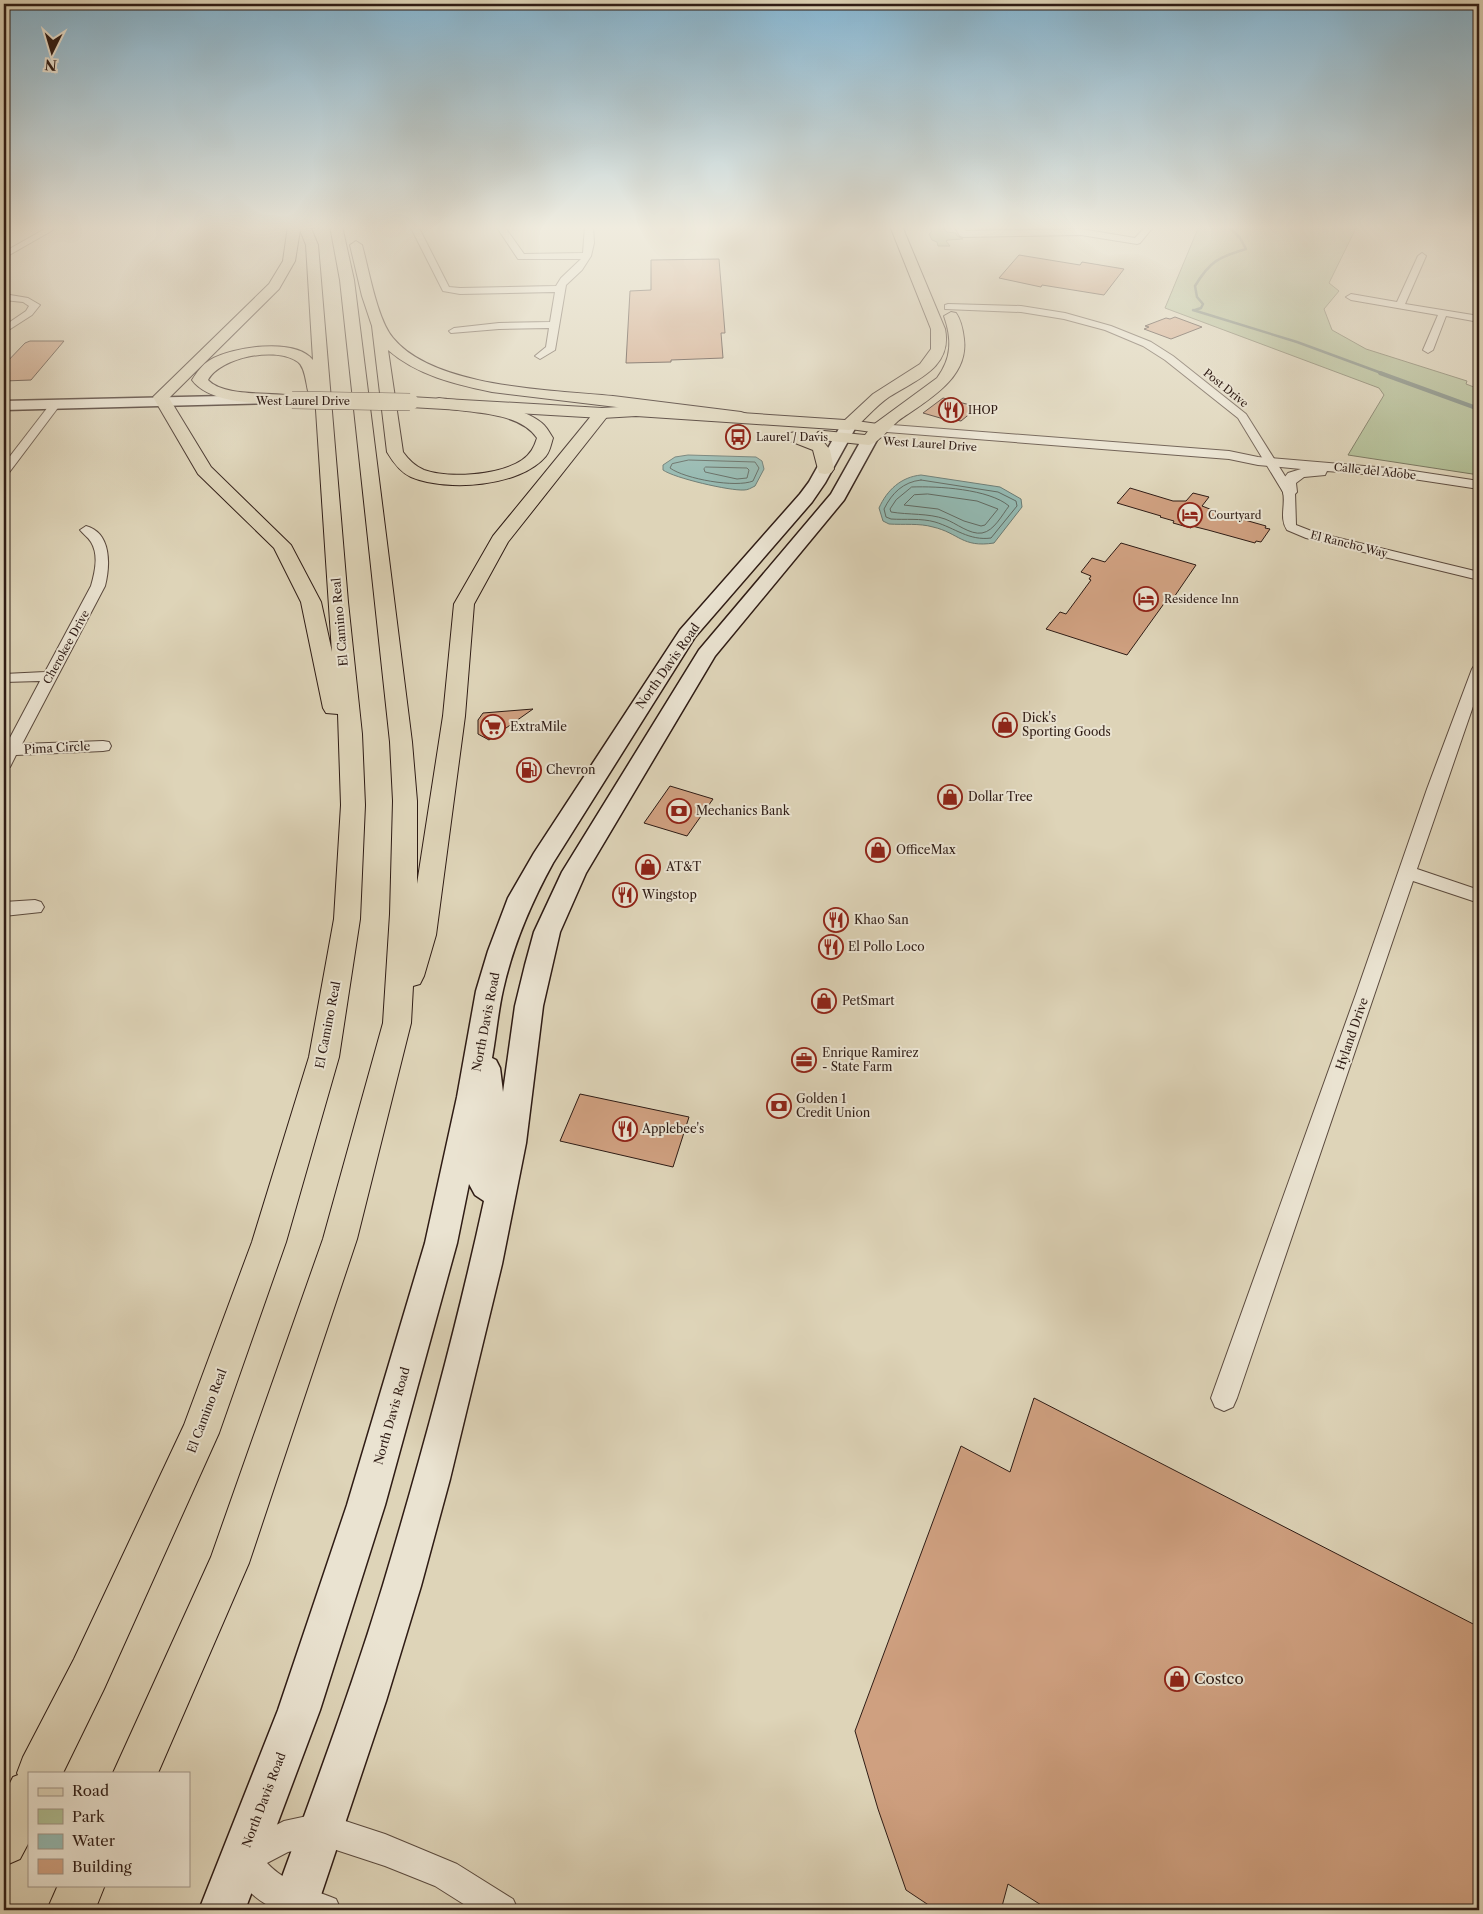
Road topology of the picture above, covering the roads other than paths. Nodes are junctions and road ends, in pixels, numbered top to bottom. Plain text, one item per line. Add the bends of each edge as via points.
1 (26, 315) edge
2 (244, 315) edge
3 (317, 315) edge
4 (350, 315) edge
5 (375, 315) edge
6 (556, 315) edge
7 (932, 315) edge
8 (951, 315) edge
9 (1060, 315) edge
10 (1442, 315) edge
11 (1457, 315) edge
12 (1479, 319) edge
13 (377, 321) junction
14 (555, 325) junction
15 (4, 330) edge
16 (454, 331) dead end
17 (1428, 350) dead end
18 (540, 356) dead end
19 (292, 400) junction
20 (162, 401) junction
21 (439, 404) junction
22 (55, 405) junction
23 (4, 406) edge
24 (324, 414) junction
25 (602, 414) junction
26 (740, 417) junction
27 (846, 432) junction
28 (782, 433) junction
29 (874, 434) junction
30 (1264, 461) junction
31 (825, 469) junction
32 (4, 472) edge
33 (1400, 473) junction
34 (1479, 486) edge
35 (1289, 492) junction
36 (86, 530) dead end
37 (1479, 576) edge
38 (1479, 669) edge
39 (50, 676) junction
40 (4, 678) edge
41 (351, 734) junction
42 (103, 746) dead end
43 (7, 757) edge
44 (1408, 873) junction
45 (1479, 897) edge
46 (35, 907) dead end
47 (4, 909) edge
48 (397, 1023) junction
49 (482, 1033) junction
50 (500, 1193) junction
51 (1224, 1398) dead end
52 (40, 1772) edge
53 (135, 1772) edge
54 (28, 1795) edge
55 (322, 1830) junction
56 (4, 1843) edge
57 (242, 1859) junction
58 (82, 1886) edge
59 (305, 1908) edge
60 (71, 1910) edge
61 (222, 1910) edge
62 (502, 1910) edge

1 - 15 street
2 - 20 highway via 167,391
3 - 24 highway, El Camino Real
4 - 48 highway via 401,742 405,821
5 - 13 highway
6 - 14 street
7 - 27 highway, North Davis Road via 940,338 935,357 882,395
8 - 29 highway, North Davis Road via 958,332 958,354 949,372
9 - 30 street, Post Drive via 1092,322 1134,338 1167,356 1242,416
10 - 17 street
11 - 12 street
13 - 21 highway via 396,452 407,467 436,478 485,478 526,464 545,444 540,429 521,418
13 - 26 highway via 396,350 415,363 460,380 527,392
14 - 16 street
14 - 18 street via 551,348
19 - 20 main road, West Laurel Drive
19 - 21 highway, West Laurel Drive, bridge
19 - 24 highway via 218,392 203,387 200,380 210,366 232,356 262,351 299,356 307,363
20 - 22 main road, West Laurel Drive
20 - 41 highway via 204,470 282,545 311,602 332,705
21 - 25 highway, West Laurel Drive
22 - 23 main road, West Laurel Drive
22 - 32 street
24 - 41 highway, El Camino Real
25 - 26 highway, West Laurel Drive via 636,411
25 - 28 highway, West Laurel Drive via 624,421
25 - 48 highway via 500,540 464,604 454,716 422,935
26 - 27 highway, West Laurel Drive
27 - 28 highway, West Laurel Drive
27 - 29 highway, West Laurel Drive
27 - 31 main road, North Davis Road
28 - 31 highway via 818,444 822,449
29 - 30 street, West Laurel Drive via 1232,465
29 - 50 main road, North Davis Road via 838,496 706,654 574,872 547,932 538,965 529,1006 511,1143
30 - 33 street, Calle del Adobe
30 - 35 street
31 - 49 main road, North Davis Road via 786,522 687,634 543,859 521,898 501,951 489,991
33 - 34 street, Calle del Adobe
33 - 35 street via 1307,473 1288,480
35 - 37 street, El Rancho Way via 1292,504 1288,522 1298,531
36 - 39 street, Cherokee Drive via 96,537 101,546 101,578
38 - 44 street, Hyland Drive
39 - 40 street
39 - 43 street, Cherokee Drive
41 - 52 highway, El Camino Real via 353,805 347,919 324,1057 269,1242 200,1433 89,1674
42 - 43 street, Pima Circle
44 - 45 street
44 - 51 street, Hyland Drive
46 - 47 street
48 - 53 highway via 340,1239 230,1564
49 - 50 main road via 490,1108 483,1180 488,1188
49 - 57 main road, North Davis Road via 441,1243 369,1496 299,1710
50 - 55 main road, North Davis Road via 486,1264 430,1488
54 - 56 highway
55 - 57 street via 284,1837
55 - 59 main road, North Davis Road
55 - 62 street via 385,1850 446,1875
57 - 59 street via 265,1884
57 - 61 main road, North Davis Road
58 - 60 highway

